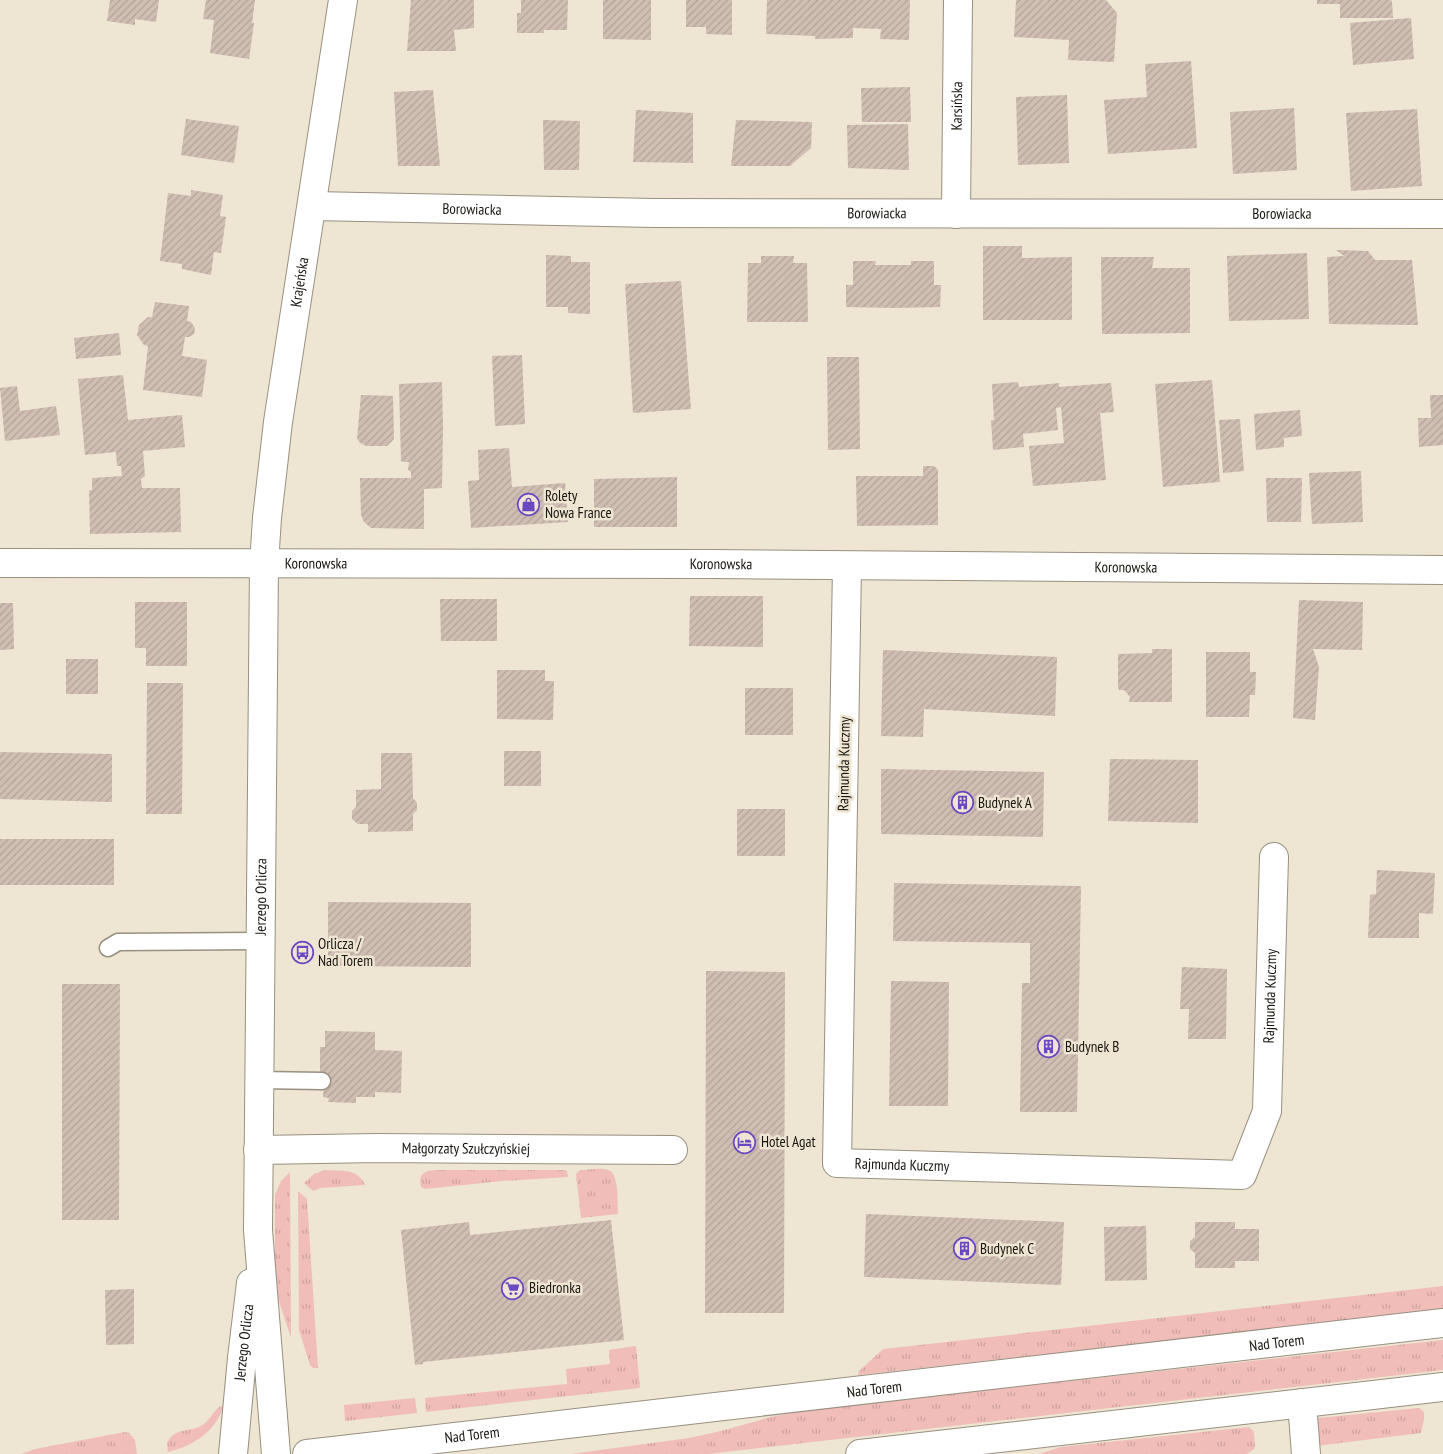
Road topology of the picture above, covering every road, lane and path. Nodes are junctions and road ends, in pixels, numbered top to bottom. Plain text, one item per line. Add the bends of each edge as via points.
1 (343, 0) edge
2 (958, 0) edge
3 (312, 206) junction
4 (956, 214) junction
5 (1443, 214) edge
6 (0, 563) edge
7 (264, 564) junction
8 (847, 566) junction
9 (1443, 570) edge
10 (1274, 857) dead end
11 (260, 941) junction
12 (108, 948) dead end
13 (259, 1080) junction
14 (322, 1080) dead end
15 (258, 1150) junction
16 (673, 1150) dead end
17 (258, 1230) junction
18 (1443, 1323) edge
19 (1443, 1387) edge
20 (1302, 1403) junction
21 (233, 1454) edge
22 (276, 1454) edge
23 (307, 1454) edge
24 (860, 1454) edge
25 (1306, 1454) edge

1 - 3 street, Krajeńska
2 - 4 street, Karsińska
3 - 4 street, Borowiacka via 654,214
3 - 7 street, Krajeńska via 278,422
4 - 5 street, Borowiacka
6 - 7 street, Koronowska
7 - 8 street, Koronowska
7 - 11 street, Jerzego Orlicza
8 - 9 street, Koronowska
8 - 10 street, Rajmunda Kuczmy via 836,1163 1242,1176 1267,1111
11 - 12 lane via 118,942
11 - 13 street, Jerzego Orlicza
13 - 14 lane
13 - 15 street, Jerzego Orlicza
15 - 16 street, Małgorzaty Szułczyńskiej
15 - 17 street, Jerzego Orlicza
17 - 21 street, Jerzego Orlicza
17 - 22 street, Jerzego Orlicza
18 - 23 street, Nad Torem
19 - 20 street
20 - 24 street
20 - 25 street

